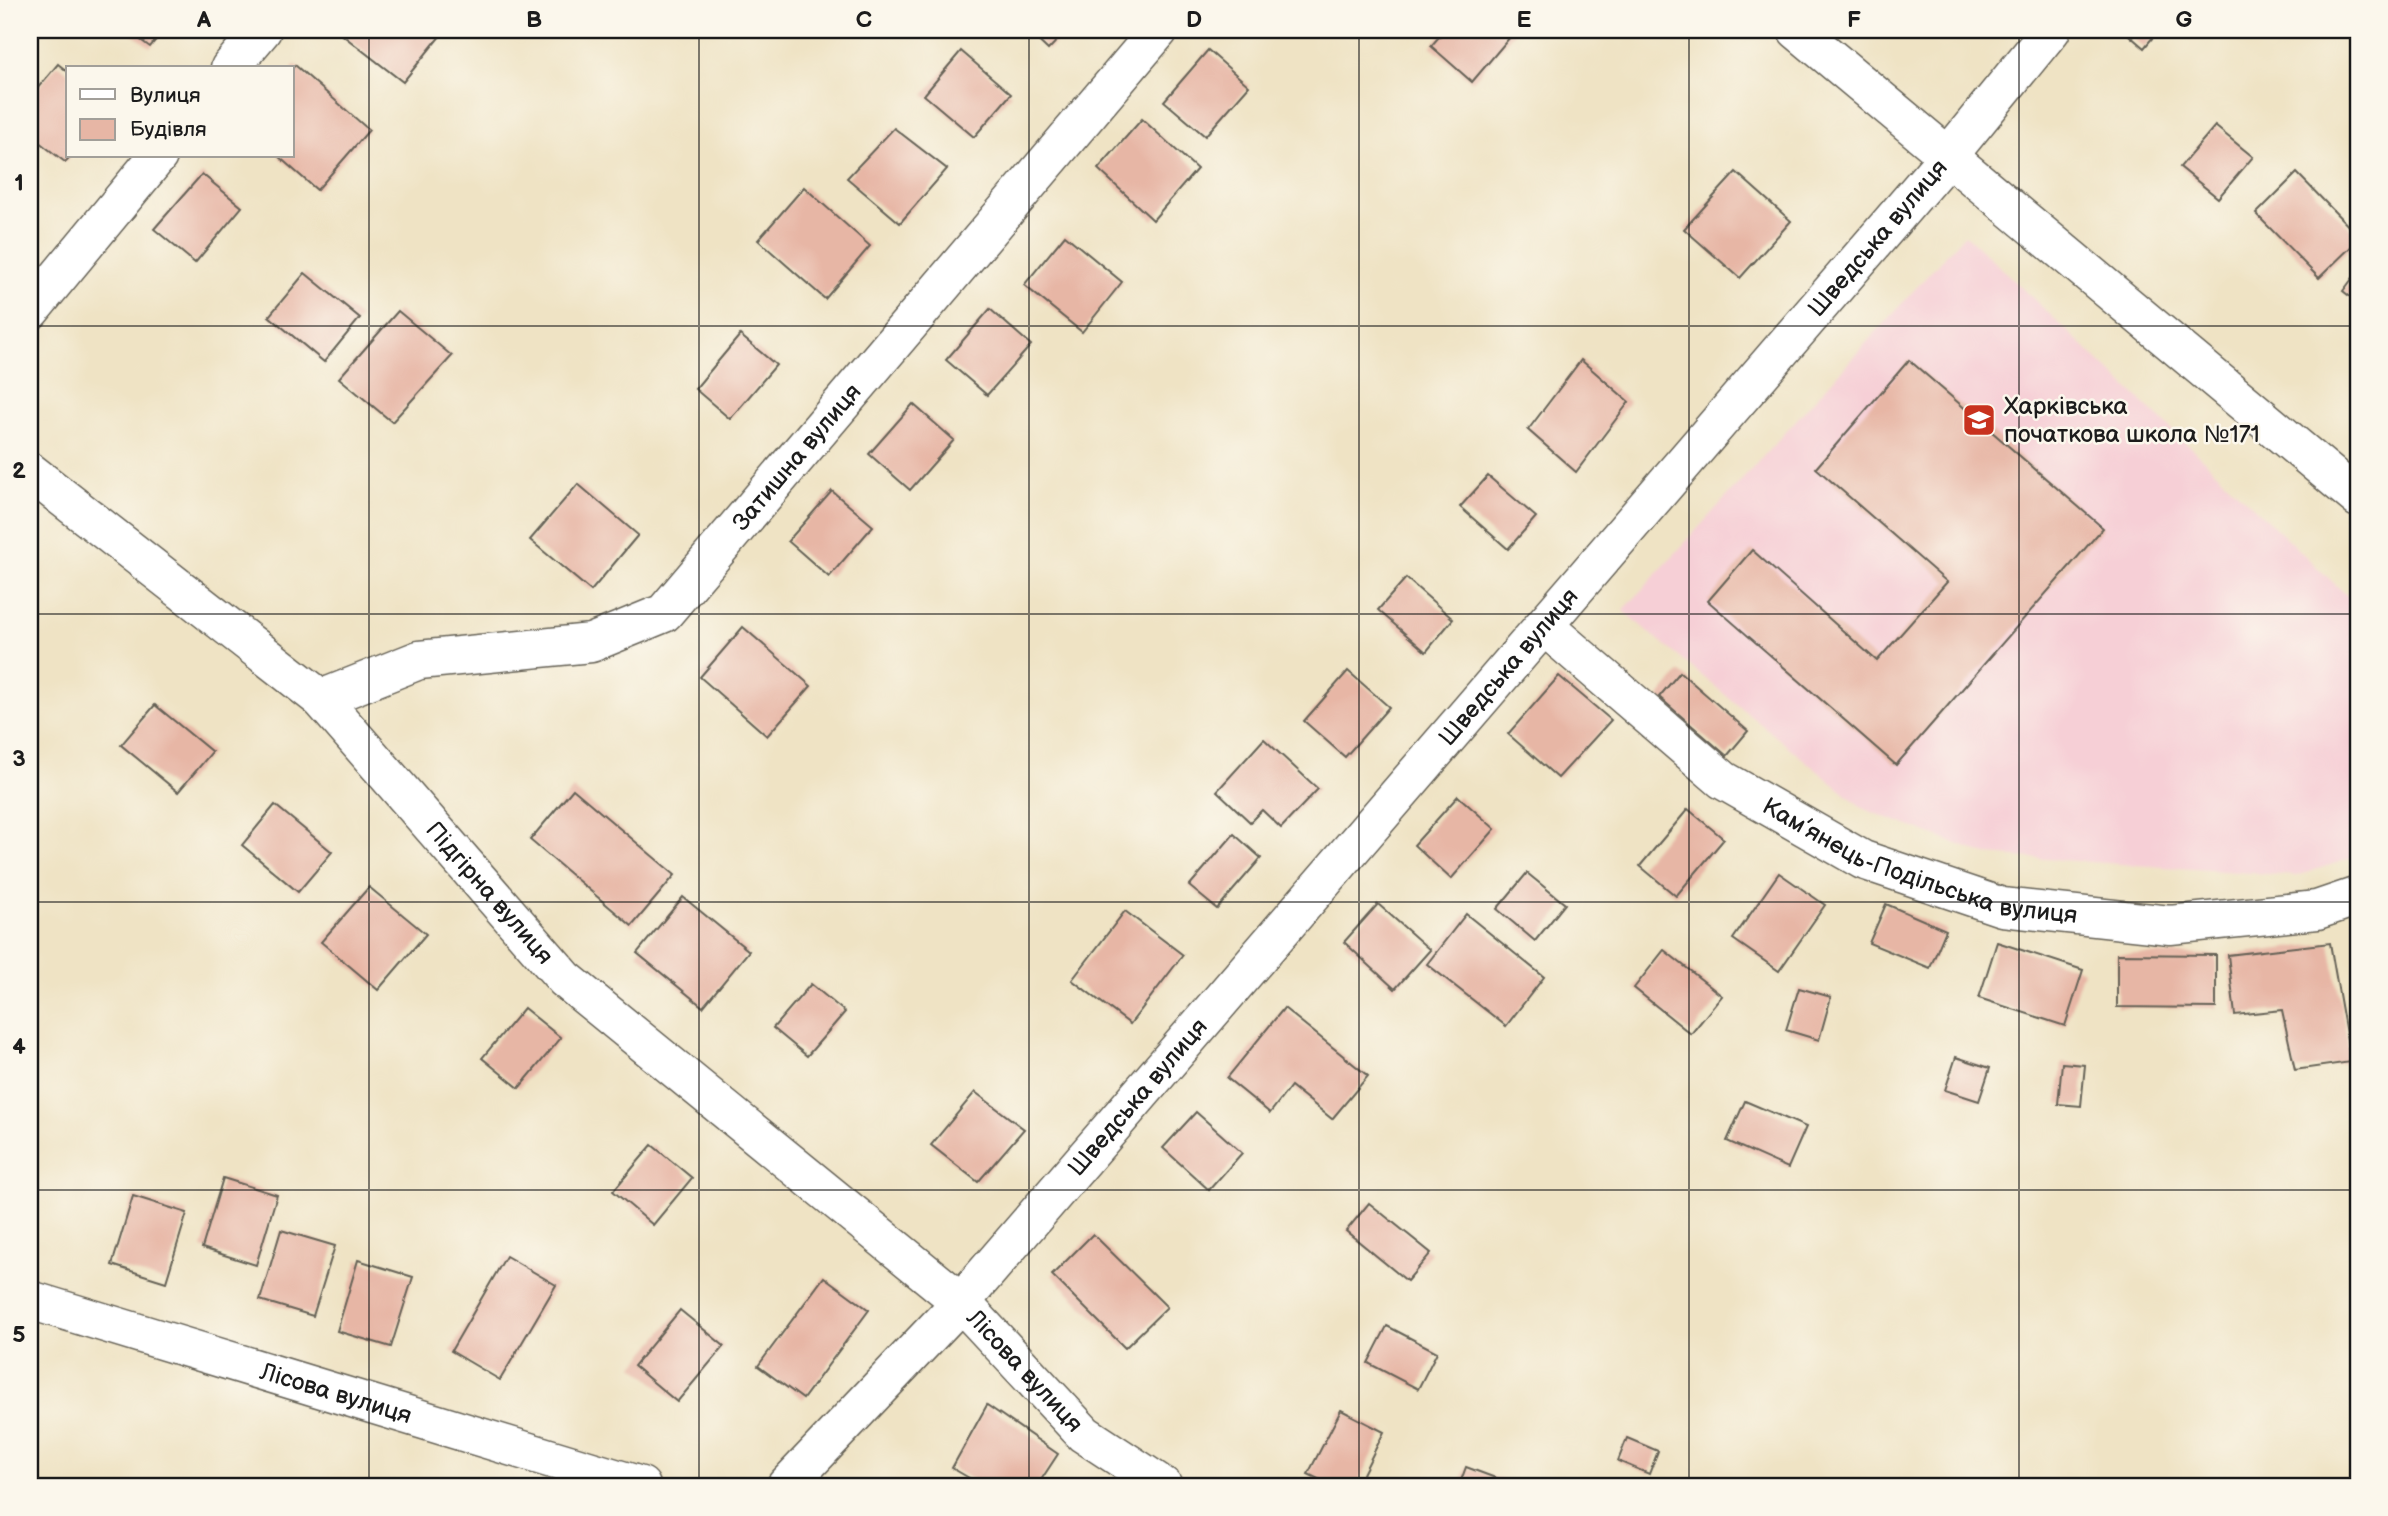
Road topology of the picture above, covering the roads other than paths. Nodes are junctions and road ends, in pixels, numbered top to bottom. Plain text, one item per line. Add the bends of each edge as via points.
1 (262, 30) edge
2 (1159, 30) edge
3 (1797, 30) edge
4 (2051, 30) edge
5 (232, 66) edge
6 (1949, 155) junction
7 (156, 158) edge
8 (30, 311) edge
9 (30, 472) edge
10 (2358, 498) edge
11 (1544, 626) junction
12 (321, 699) junction
13 (2358, 896) edge
14 (30, 1300) edge
15 (961, 1302) junction
16 (641, 1486) edge
17 (786, 1486) edge
18 (1163, 1486) edge

1 - 5 street
2 - 12 street, Затишна вулиця via 664,613 591,643 419,660
3 - 6 street
4 - 6 street, Шведська вулиця
6 - 10 street
6 - 11 street, Шведська вулиця
7 - 8 street
9 - 12 street, Підгірна вулиця
11 - 13 street, Кам’янець-Подільська вулиця via 1723,780 1863,860 1977,898 2002,906 2170,925 2317,910
11 - 15 street, Шведська вулиця
12 - 15 street, Підгірна вулиця via 565,979
14 - 16 street, Лісова вулиця
15 - 17 street, Лісова вулиця
15 - 18 street, Лісова вулиця via 1084,1434

